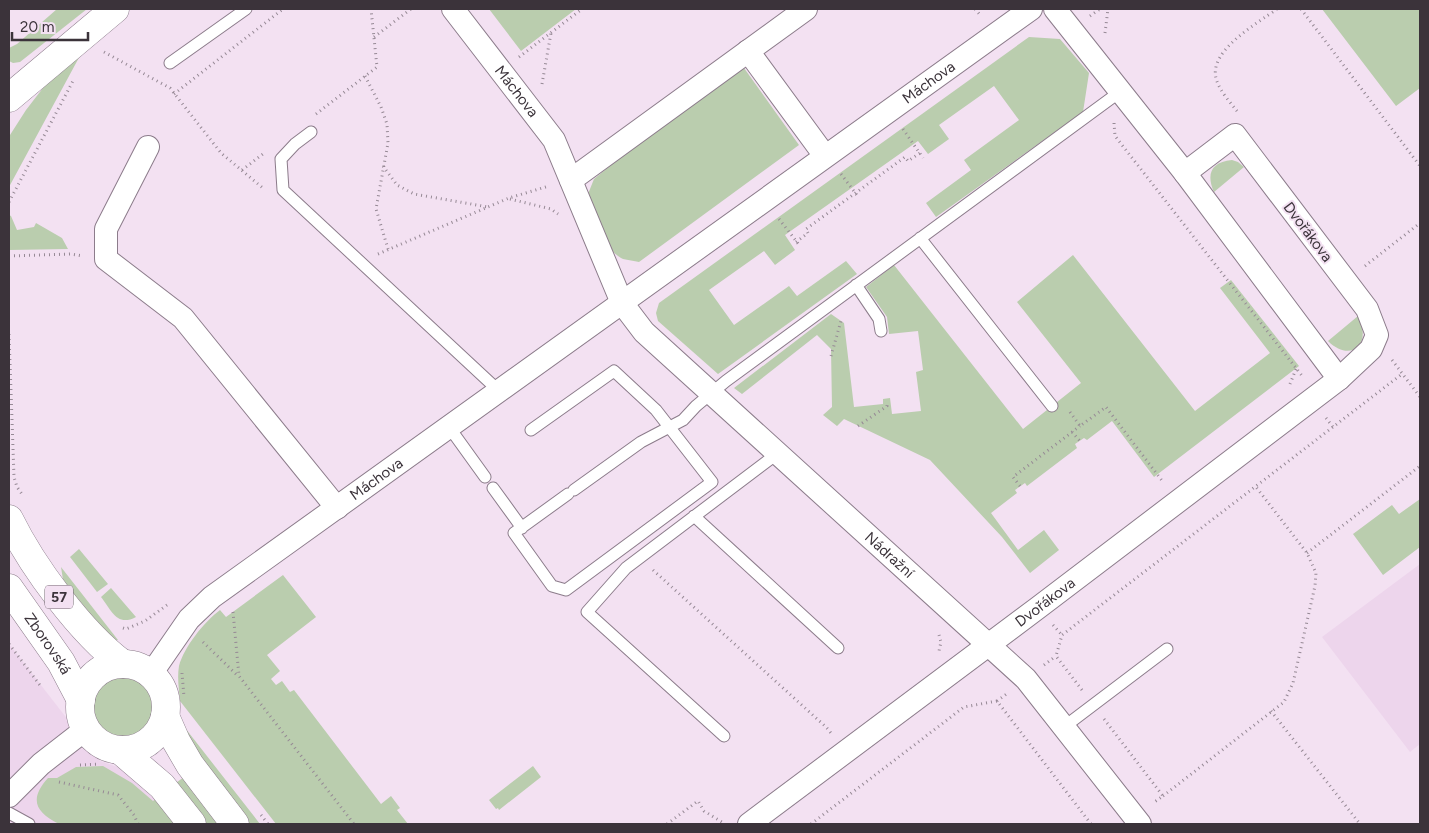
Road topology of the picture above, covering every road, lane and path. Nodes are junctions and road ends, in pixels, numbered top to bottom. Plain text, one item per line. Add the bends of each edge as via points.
1 (115, 9) edge
2 (246, 9) edge
3 (283, 9) edge
4 (371, 9) edge
5 (412, 9) edge
6 (453, 9) edge
7 (582, 9) edge
8 (806, 9) edge
9 (1032, 9) edge
10 (1055, 9) edge
11 (1108, 9) edge
12 (1301, 9) edge
13 (551, 33) junction
14 (374, 38) junction
15 (1104, 39) dead end
16 (748, 51) junction
17 (170, 63) dead end
18 (501, 71) junction
19 (365, 76) junction
20 (74, 80) dead end
21 (1121, 91) junction
22 (174, 94) dead end
23 (9, 98) edge
24 (1237, 112) dead end
25 (1233, 116) dead end
26 (537, 117) junction
27 (310, 118) dead end
28 (900, 124) dead end
29 (311, 132) dead end
30 (148, 147) dead end
31 (920, 153) junction
32 (264, 154) dead end
33 (923, 158) dead end
34 (832, 163) junction
35 (383, 166) junction
36 (1420, 166) edge
37 (242, 170) dead end
38 (1185, 173) junction
39 (571, 180) junction
40 (856, 193) junction
41 (509, 198) junction
42 (859, 198) dead end
43 (9, 202) edge
44 (489, 207) junction
45 (776, 214) dead end
46 (561, 216) dead end
47 (1420, 223) edge
48 (920, 238) junction
49 (796, 242) junction
50 (800, 246) dead end
51 (388, 249) junction
52 (9, 256) edge
53 (106, 258) junction
54 (365, 266) junction
55 (1358, 270) dead end
56 (858, 288) junction
57 (622, 303) junction
58 (881, 331) dead end
59 (1375, 338) junction
60 (830, 356) dead end
61 (1402, 374) junction
62 (1339, 379) junction
63 (499, 392) junction
64 (712, 393) junction
65 (1420, 397) edge
66 (887, 402) dead end
67 (1052, 406) joint
68 (858, 426) dead end
69 (1080, 426) junction
70 (449, 427) junction
71 (670, 427) junction
72 (531, 430) dead end
73 (1072, 432) junction
74 (1080, 441) dead end
75 (778, 453) junction
76 (1420, 466) edge
77 (485, 477) dead end
78 (1020, 486) dead end
79 (1167, 487) dead end
80 (1256, 487) junction
81 (493, 488) dead end
82 (337, 508) junction
83 (694, 516) junction
84 (9, 519) edge
85 (522, 528) junction
86 (1307, 553) junction
87 (640, 558) junction
88 (9, 588) edge
89 (230, 606) dead end
90 (199, 639) dead end
91 (9, 644) edge
92 (988, 644) junction
93 (838, 648) dead end
94 (1166, 649) dead end
95 (123, 664) junction
96 (151, 674) junction
97 (239, 676) junction
98 (48, 695) dead end
99 (81, 700) junction
100 (1094, 705) junction
101 (1271, 711) junction
102 (165, 716) junction
103 (1064, 727) junction
104 (86, 729) junction
105 (724, 736) dead end
106 (120, 750) junction
107 (845, 752) junction
108 (57, 778) dead end
109 (9, 796) edge
110 (1163, 796) junction
111 (9, 813) edge
112 (1146, 817) edge
113 (29, 824) edge
114 (138, 824) edge
115 (192, 824) edge
116 (235, 824) edge
117 (354, 824) edge
118 (667, 824) edge
119 (726, 824) edge
120 (749, 824) edge
121 (811, 824) edge
122 (1091, 824) edge
123 (1360, 824) edge

1 - 23 main road
2 - 17 lane
3 - 22 path
4 - 14 path
5 - 14 path
6 - 18 street, Máchova
7 - 13 path
8 - 16 street
9 - 34 street, Máchova
10 - 21 street
11 - 15 path
12 - 36 path
13 - 18 path
13 - 26 path
14 - 19 path via 377,67
16 - 34 street
16 - 39 street
18 - 26 street, Máchova
19 - 27 path
19 - 35 path via 388,124
20 - 43 path
21 - 38 street
21 - 48 lane
24 - 25 path
26 - 39 street, Máchova via 554,140
28 - 31 path
29 - 54 lane via 281,159 283,190
30 - 53 street via 106,229
31 - 33 path
31 - 40 path via 908,162 905,157
32 - 37 path
34 - 40 path
34 - 57 street, Máchova
35 - 44 path via 397,184 414,194
35 - 51 path via 376,209
38 - 59 street, Dvořákova via 1235,135 1366,309 1377,335
38 - 62 street
39 - 41 path
39 - 57 street, Máchova
40 - 42 path
40 - 49 path via 806,229 808,233
41 - 44 path
41 - 46 path via 552,208
44 - 51 path
45 - 49 path
47 - 55 path
48 - 56 lane
48 - 67 lane
49 - 50 path
51 - 54 path via 376,254
52 - 53 path via 71,254
53 - 82 street via 183,318
54 - 63 lane
56 - 58 lane via 879,319
56 - 60 path via 841,321
56 - 64 lane
57 - 63 street, Máchova
57 - 64 street, Nádražní via 644,332
59 - 61 path
59 - 62 street, Dvořákova via 1371,349
61 - 65 path
61 - 80 path
62 - 92 street, Dvořákova
63 - 70 street, Máchova
64 - 71 lane
64 - 75 street, Nádražní
66 - 68 path via 887,406
67 - 69 path via 1060,400
69 - 73 path
69 - 79 path via 1106,406
70 - 77 lane
70 - 82 street, Máchova
71 - 72 lane via 614,371
71 - 85 lane via 641,442
71 - 85 lane via 712,482 566,590 552,586 514,533
73 - 74 path
73 - 78 path via 1013,477
75 - 83 lane
75 - 92 street, Nádražní
76 - 86 path
80 - 86 path
80 - 100 path via 1062,635 1056,656
81 - 85 lane
82 - 96 street, Máchova via 200,608
83 - 87 lane
83 - 93 lane
84 - 95 main road, 57 via 63,602 100,646
86 - 101 path via 1316,573 1315,586 1293,684 1284,702
87 - 105 lane via 626,568 586,612
87 - 107 path via 826,727
88 - 99 main road, Zborovská / 57 via 62,662
89 - 97 path
90 - 97 path
91 - 98 path
92 - 103 street, Nádražní via 1026,679
92 - 107 street, Dvořákova
94 - 100 lane
95 - 96 main road, 57
95 - 99 main road via 105,668 95,675
96 - 102 main road via 165,696
97 - 117 path
99 - 104 main road, 57 via 81,715
100 - 103 lane
100 - 110 path
101 - 110 path
101 - 123 path
102 - 106 main road via 147,743 134,749
102 - 116 main road via 190,765
103 - 112 street, Nádražní
104 - 106 main road via 101,743
104 - 109 street via 41,764
106 - 115 main road via 162,786
107 - 120 street, Dvořákova
108 - 114 path via 59,782 118,795
110 - 112 path via 1151,805
111 - 113 lane
118 - 119 path via 698,802 704,811
121 - 122 path via 964,707 996,701

